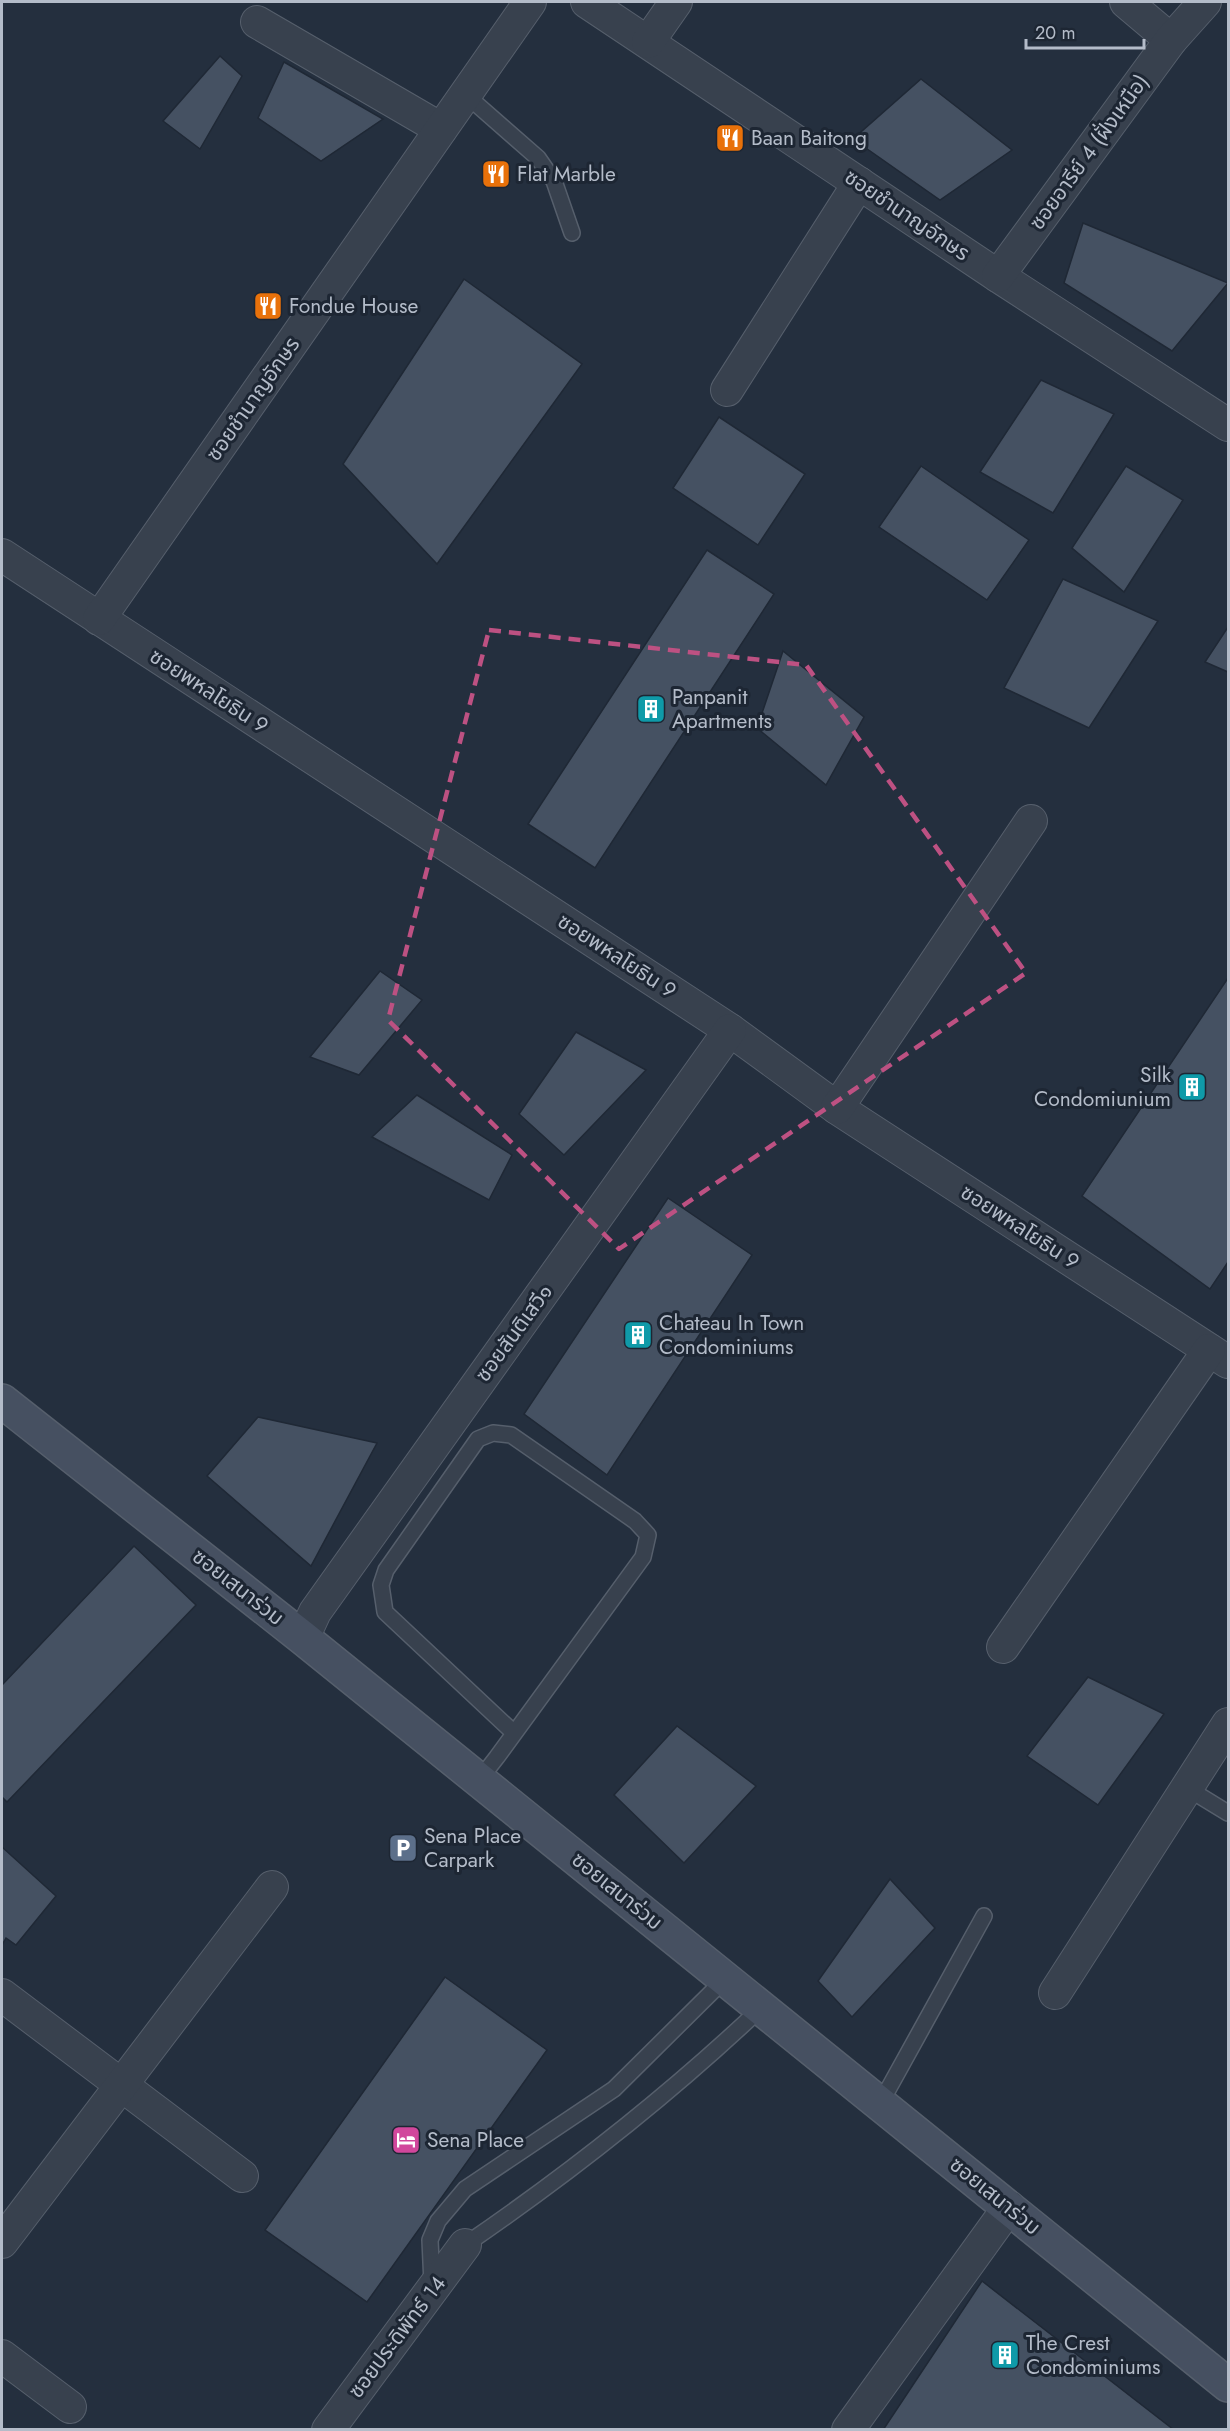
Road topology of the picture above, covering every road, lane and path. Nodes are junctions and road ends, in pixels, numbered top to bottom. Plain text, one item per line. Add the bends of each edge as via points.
1 (530, 2) edge
2 (587, 2) edge
3 (676, 2) edge
4 (1126, 2) edge
5 (1205, 2) edge
6 (257, 22) dead end
7 (1171, 40) junction
8 (648, 42) junction
9 (465, 94) junction
10 (441, 129) junction
11 (859, 183) junction
12 (572, 233) dead end
13 (998, 276) junction
14 (727, 390) dead end
15 (1228, 425) edge
16 (2, 555) edge
17 (99, 620) junction
18 (1031, 821) dead end
19 (730, 1030) junction
20 (837, 1108) junction
21 (1219, 1356) edge
22 (2, 1401) edge
23 (303, 1638) junction
24 (1003, 1647) dead end
25 (1228, 1724) edge
26 (514, 1733) junction
27 (478, 1780) junction
28 (1187, 1788) junction
29 (1228, 1813) edge
30 (272, 1887) dead end
31 (984, 1916) dead end
32 (725, 1979) junction
33 (1055, 1993) dead end
34 (2, 1995) edge
35 (761, 2008) junction
36 (121, 2085) junction
37 (880, 2104) junction
38 (242, 2176) dead end
39 (1009, 2207) junction
40 (2, 2242) edge
41 (465, 2245) joint
42 (432, 2290) junction
43 (2, 2356) edge
44 (1228, 2385) edge
45 (70, 2407) dead end
46 (328, 2430) edge
47 (848, 2430) edge

1 - 9 street, ซอยชำนาญอักษร
2 - 8 street, ซอยชำนาญอักษร
3 - 8 street
4 - 7 street
5 - 7 street, ซอยอารีย์ 4 (ฝั่งเหนือ)
6 - 10 street
7 - 13 street, ซอยอารีย์ 4 (ฝั่งเหนือ)
8 - 11 street, ซอยชำนาญอักษร
9 - 10 street, ซอยชำนาญอักษร
9 - 12 lane via 538,158 554,181
10 - 17 street, ซอยชำนาญอักษร
11 - 13 street, ซอยชำนาญอักษร
11 - 14 street
13 - 15 street, ซอยชำนาญอักษร
16 - 17 street, ซอยพหลโยธิน 9
17 - 19 street, ซอยพหลโยธิน 9
18 - 20 street
19 - 20 street, ซอยพหลโยธิน 9
19 - 23 street, ซอยสันติเสวี๑ via 315,1612
20 - 21 street, ซอยพหลโยธิน 9
21 - 24 street
22 - 23 street, ซอยเสนาร่วม
23 - 27 street, ซอยเสนาร่วม
25 - 28 street
26 - 26 lane via 643,1557 648,1535 635,1521 511,1435 493,1433 478,1439 386,1570 381,1585 385,1612
26 - 27 lane
27 - 32 street, ซอยเสนาร่วม
28 - 29 lane
28 - 33 street
30 - 36 street
31 - 37 lane
32 - 35 street, ซอยเสนาร่วม
32 - 42 lane via 614,2089 465,2189 438,2221 430,2240
34 - 36 street
35 - 37 street, ซอยเสนาร่วม
35 - 41 lane via 569,2173
36 - 38 street
36 - 40 street
37 - 39 street, ซอยเสนาร่วม
39 - 44 street, ซอยเสนาร่วม
39 - 47 street
41 - 42 street, ซอยประดิพัทธ์ 14
42 - 46 street, ซอยประดิพัทธ์ 14
43 - 45 street

